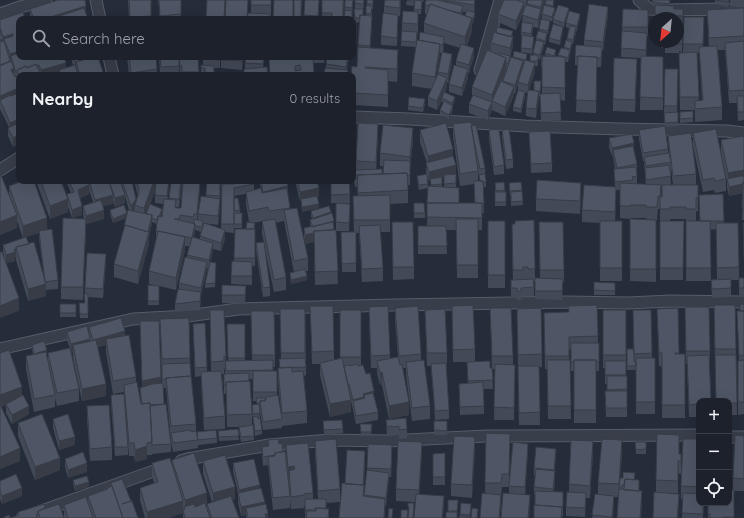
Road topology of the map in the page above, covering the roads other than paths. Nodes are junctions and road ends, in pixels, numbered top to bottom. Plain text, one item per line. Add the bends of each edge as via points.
1 (46, 0) edge
2 (96, 0) edge
3 (500, 0) edge
4 (639, 0) edge
5 (744, 12) edge
6 (0, 14) edge
7 (99, 16) edge
8 (110, 60) edge
9 (480, 70) edge
10 (113, 72) edge
11 (356, 117) edge
12 (744, 133) edge
13 (16, 160) edge
14 (0, 170) edge
15 (744, 302) edge
16 (0, 349) edge
17 (696, 436) edge
18 (732, 436) edge
19 (744, 437) edge
20 (22, 518) edge

1 - 6 street
2 - 7 street
3 - 9 street
4 - 5 street via 649,9 724,9
8 - 10 street
11 - 12 street via 525,126 727,130
13 - 14 street
15 - 16 street via 560,302 238,309 132,320
17 - 20 street via 486,436 269,444 187,459
18 - 19 street

